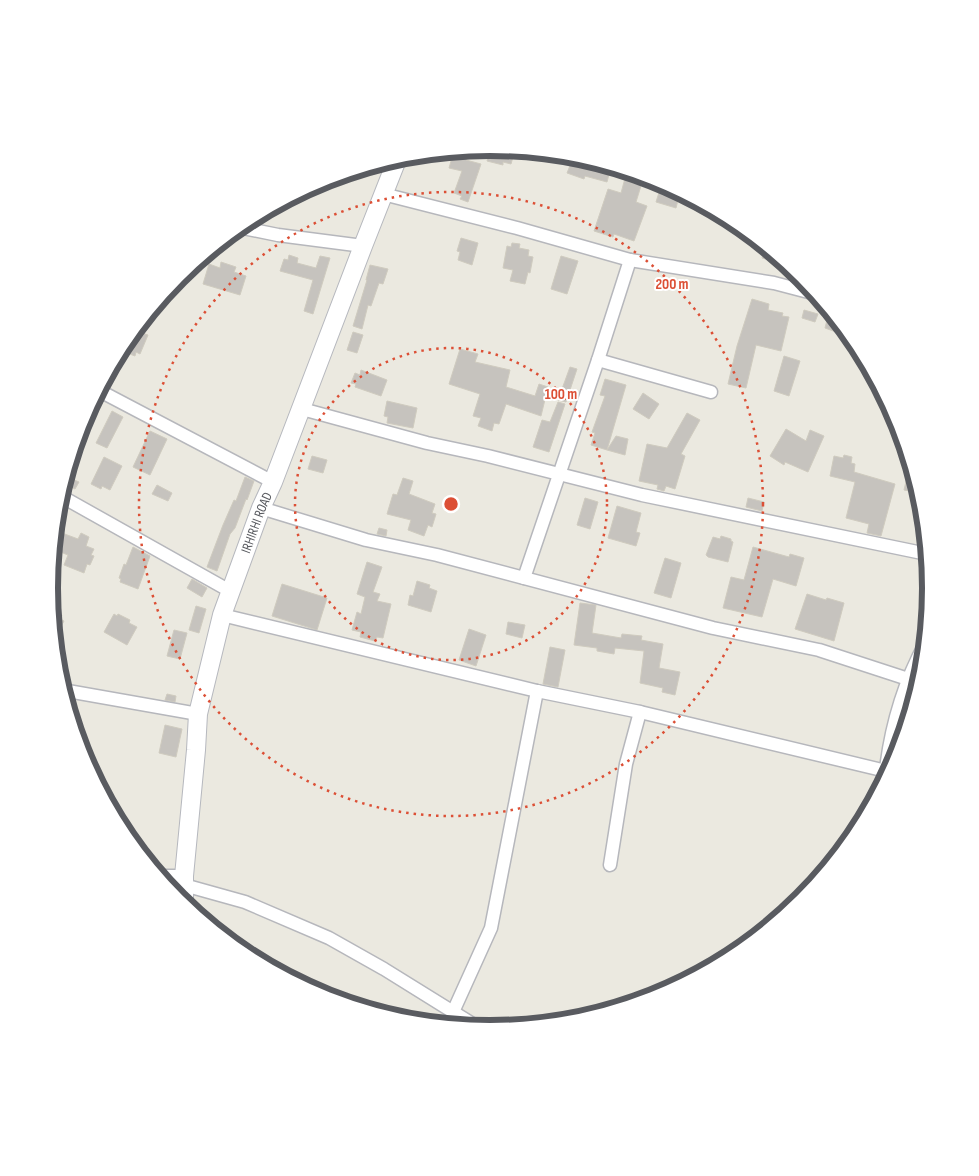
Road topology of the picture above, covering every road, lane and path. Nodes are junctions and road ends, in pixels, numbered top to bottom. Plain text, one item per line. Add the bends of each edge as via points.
1 (394, 167) edge
2 (383, 194) junction
3 (249, 229) edge
4 (363, 246) junction
5 (630, 260) junction
6 (802, 290) edge
7 (598, 360) junction
8 (711, 392) dead end
9 (104, 393) edge
10 (302, 409) junction
11 (560, 474) junction
12 (273, 482) junction
13 (67, 500) edge
14 (261, 508) junction
15 (920, 553) edge
16 (524, 578) junction
17 (230, 591) junction
18 (222, 615) junction
19 (914, 667) edge
20 (908, 679) junction
21 (70, 691) edge
22 (537, 691) junction
23 (640, 712) junction
24 (198, 714) junction
25 (889, 753) edge
26 (880, 772) edge
27 (610, 864) dead end
28 (170, 878) edge
29 (184, 880) junction
30 (184, 893) edge
31 (453, 1012) junction
32 (465, 1019) edge

1 - 2 street, IRHIRHI ROAD
2 - 4 street, IRHIRHI ROAD
2 - 5 street
3 - 4 street
4 - 10 street, IRHIRHI ROAD
5 - 6 street
5 - 7 street
7 - 8 street
7 - 11 street
9 - 12 street
10 - 11 street
10 - 12 street, IRHIRHI ROAD
11 - 15 street via 642,495
11 - 16 street
12 - 14 street, IRHIRHI ROAD
13 - 17 street
14 - 16 street via 366,540 438,554
14 - 17 street, IRHIRHI ROAD
16 - 20 street via 713,628 819,650
17 - 18 street, IRHIRHI ROAD
18 - 22 street
18 - 24 street, IRHIRHI ROAD
19 - 20 street
20 - 25 street via 893,724
21 - 24 street
22 - 23 street
22 - 31 street via 491,928
23 - 26 street
23 - 27 street via 626,764
24 - 29 street, IRHIRHI ROAD
28 - 29 street
29 - 30 street, IRHIRHI ROAD
29 - 31 street via 329,938
31 - 32 street

